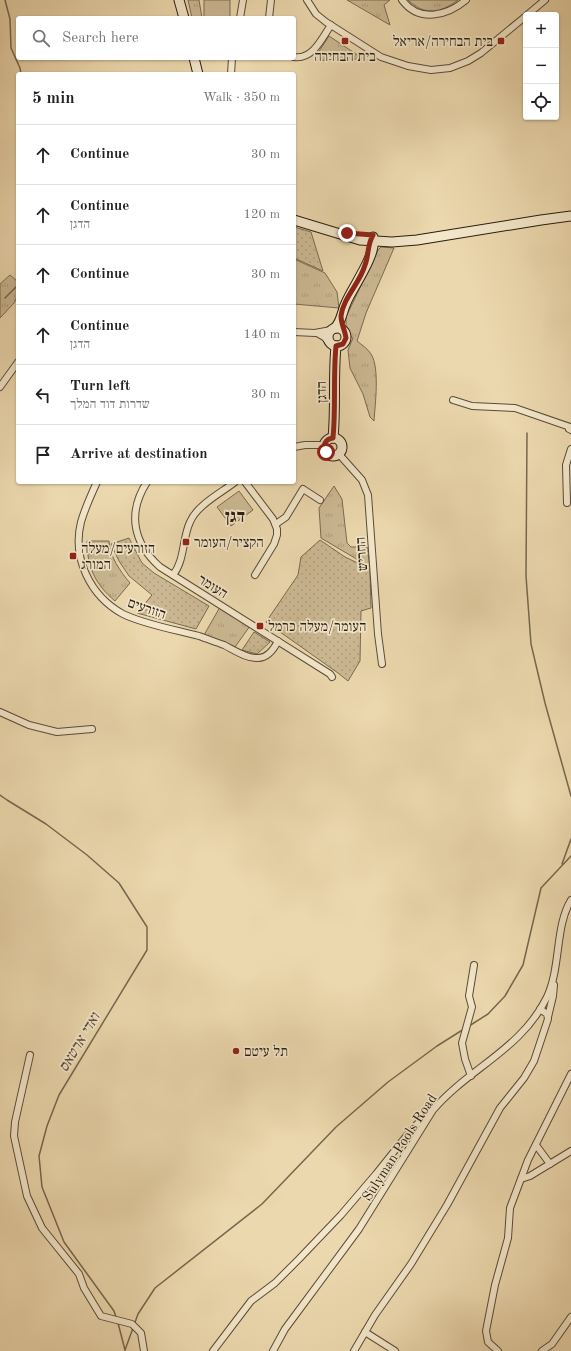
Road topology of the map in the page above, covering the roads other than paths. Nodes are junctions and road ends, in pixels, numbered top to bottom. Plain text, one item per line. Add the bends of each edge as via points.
1 (179, 0) edge
2 (243, 0) edge
3 (271, 0) edge
4 (307, 0) edge
5 (402, 0) edge
6 (466, 0) edge
7 (545, 0) edge
8 (530, 12) edge
9 (183, 16) edge
10 (240, 16) edge
11 (269, 16) edge
12 (523, 17) edge
13 (331, 25) junction
14 (296, 56) edge
15 (194, 60) edge
16 (232, 60) edge
17 (198, 72) edge
18 (230, 72) edge
19 (571, 216) edge
20 (296, 221) edge
21 (372, 239) junction
22 (341, 317) junction
23 (333, 329) junction
24 (296, 332) edge
25 (345, 332) junction
26 (314, 333) junction
27 (332, 344) junction
28 (16, 365) edge
29 (0, 387) edge
30 (453, 400) dead end
31 (571, 430) edge
32 (333, 438) junction
33 (324, 445) junction
34 (296, 447) edge
35 (571, 449) edge
36 (338, 453) junction
37 (96, 484) edge
38 (146, 484) edge
39 (233, 484) edge
40 (246, 484) edge
41 (320, 500) dead end
42 (567, 502) dead end
43 (276, 524) junction
44 (173, 575) junction
45 (256, 575) dead end
46 (278, 641) junction
47 (382, 664) dead end
48 (332, 677) dead end
49 (0, 712) edge
50 (92, 728) dead end
51 (571, 900) edge
52 (474, 965) dead end
53 (554, 982) junction
54 (540, 1009) junction
55 (548, 1019) junction
56 (30, 1055) dead end
57 (571, 1074) edge
58 (471, 1076) junction
59 (433, 1110) junction
60 (536, 1145) junction
61 (571, 1151) edge
62 (550, 1164) junction
63 (521, 1179) junction
64 (571, 1317) edge
65 (365, 1332) junction
66 (144, 1351) edge
67 (213, 1351) edge
68 (273, 1351) edge
69 (354, 1351) edge
70 (395, 1351) edge
71 (498, 1351) edge
72 (542, 1351) edge

1 - 9 street
2 - 10 street
3 - 11 street
4 - 13 street via 316,14
5 - 6 street via 415,11 426,15 450,10
7 - 8 street
12 - 13 street via 474,58 456,67 437,70 416,68 383,58
13 - 14 street via 310,53
15 - 17 street
16 - 18 street
19 - 21 street via 408,241
20 - 21 street via 351,237
21 - 22 street via 370,254 346,301
22 - 23 street
22 - 25 street
23 - 25 street via 340,328
23 - 26 street
23 - 27 street via 328,335
24 - 26 street
25 - 27 street via 345,342 340,346
26 - 27 street
27 - 32 street, הדגן via 335,367
28 - 29 street
30 - 31 street via 472,406 515,408 570,427
32 - 33 street via 328,439
32 - 36 street via 341,445
33 - 34 street
33 - 36 street via 328,454 334,456
35 - 42 street via 566,465
36 - 47 street, החריש via 362,480 369,498
37 - 46 street, הזורעים via 81,523 79,550 86,576 101,598 112,607 138,620 209,640 252,657 261,658 267,655
38 - 44 street, העומר via 138,500 136,512 138,536 142,548 150,558
39 - 44 street via 193,516 188,526 180,564
40 - 43 street
41 - 43 street via 303,489 285,518
43 - 45 street via 276,541
44 - 46 street, העומר
46 - 48 street, העומר
49 - 50 street via 29,725 58,732
51 - 53 street, Sulyman Pools Road via 560,936
52 - 58 street via 469,996 472,1007 462,1043
53 - 54 street, Sulyman Pools Road
53 - 55 street
54 - 55 street via 547,1014
54 - 58 street, Sulyman Pools Road via 526,1029
55 - 65 street via 534,1061 500,1108 411,1264
56 - 66 street via 14,1136 27,1196 42,1228 79,1274 84,1288 101,1316 132,1324 140,1333
57 - 60 street
58 - 59 street, Sulyman Pools Road
59 - 67 street via 412,1129 341,1215 275,1283 251,1302
59 - 68 street, Sulyman Pools Road via 363,1223 285,1329
60 - 62 street
60 - 63 street
61 - 62 street
62 - 63 street
63 - 71 street via 510,1208 508,1238 486,1331 488,1342
64 - 72 street via 552,1344
65 - 69 street
65 - 70 street

